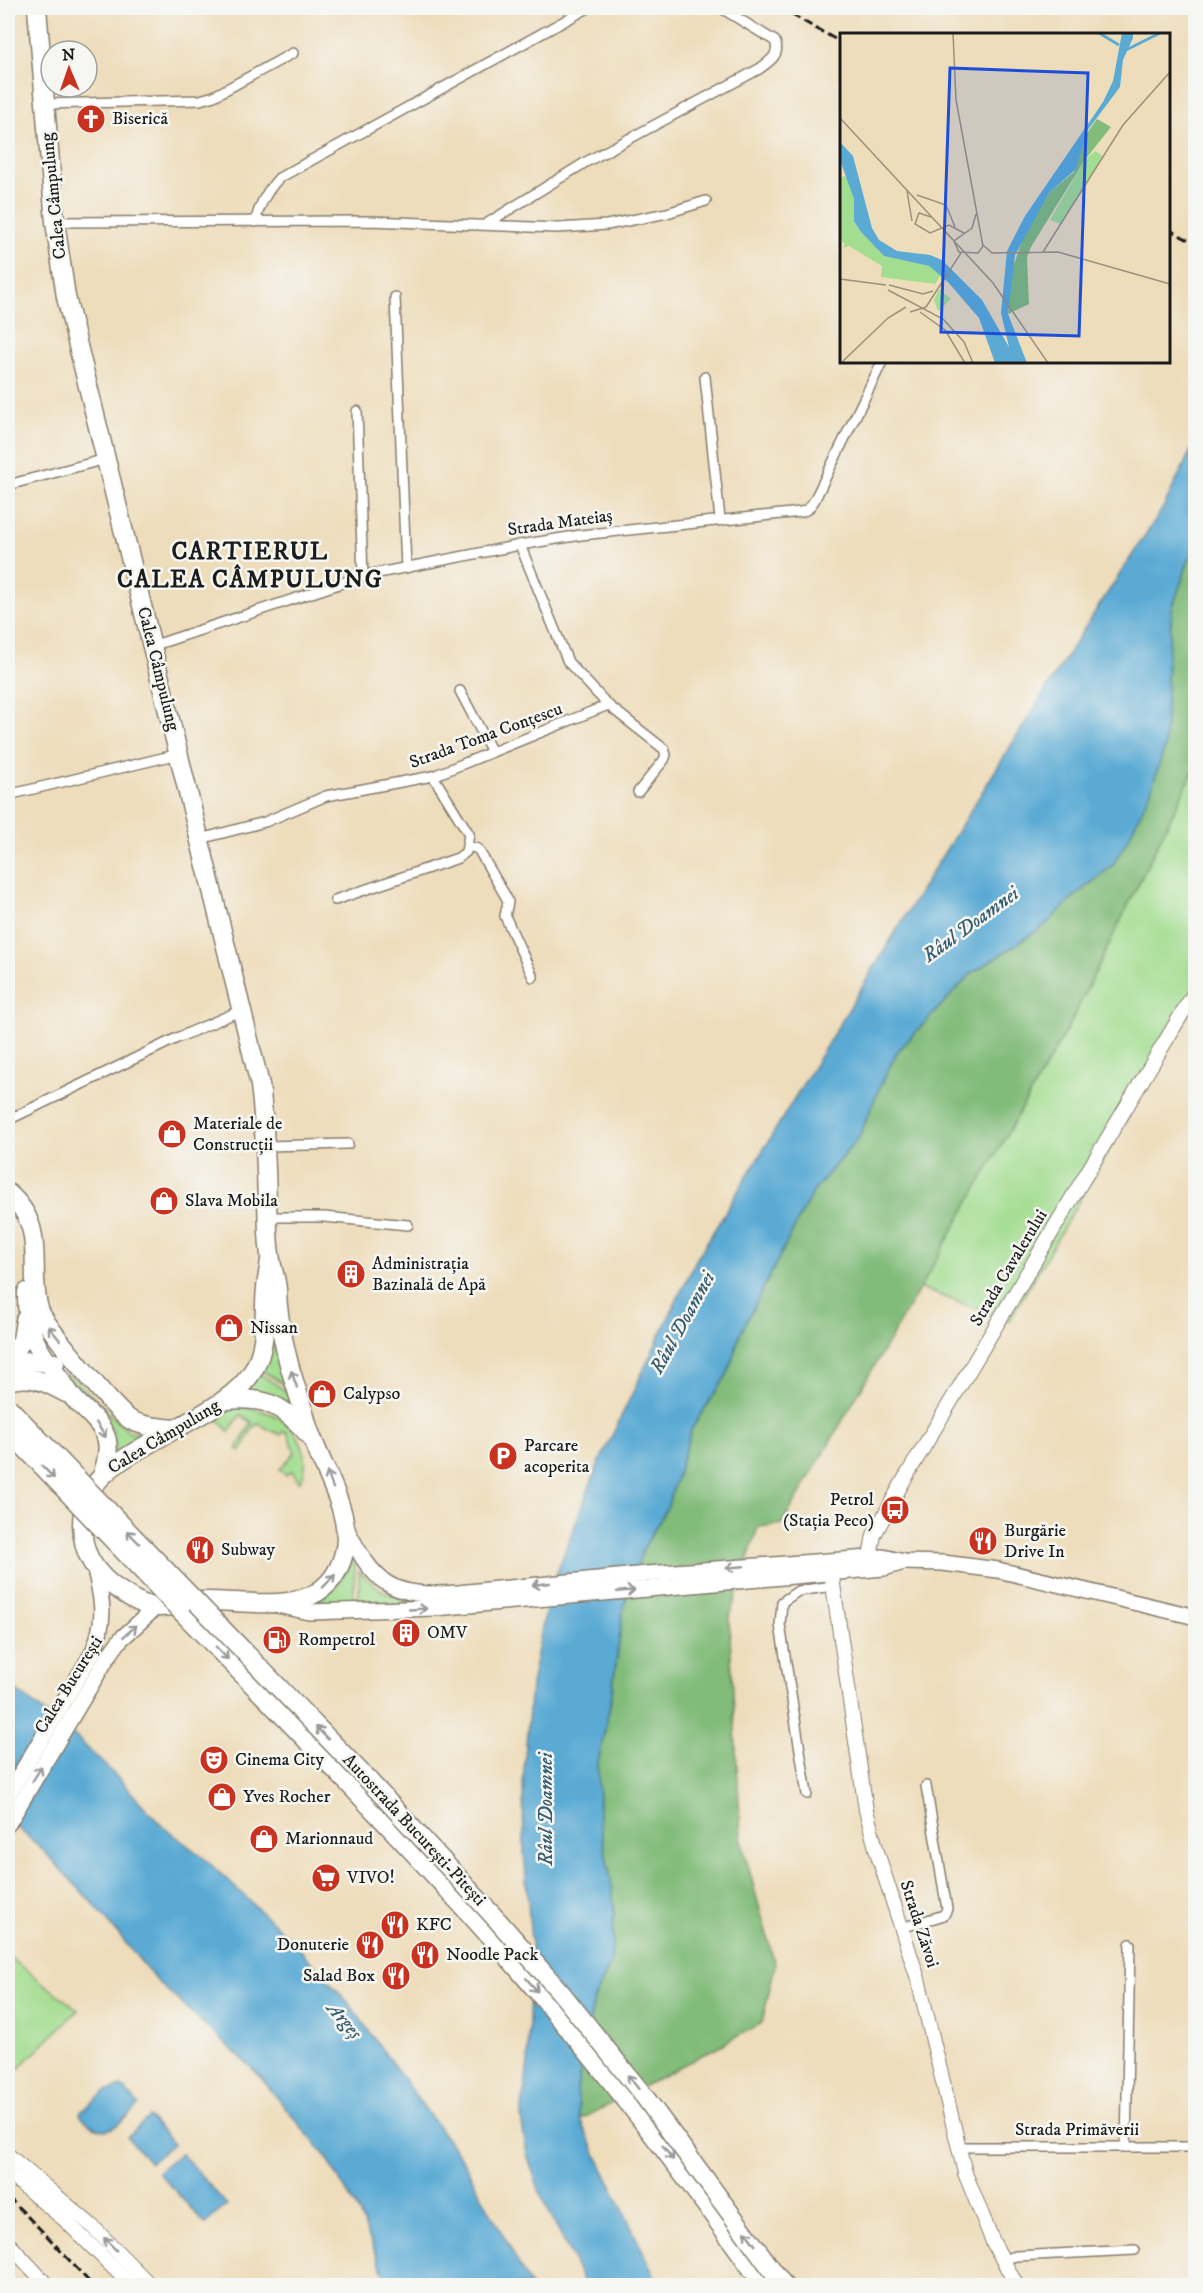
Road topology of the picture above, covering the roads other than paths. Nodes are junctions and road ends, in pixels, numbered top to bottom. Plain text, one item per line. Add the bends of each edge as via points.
1 (37, 8) edge
2 (588, 8) edge
3 (722, 8) edge
4 (293, 54) dead end
5 (45, 104) junction
6 (706, 201) dead end
7 (56, 222) junction
8 (255, 222) junction
9 (486, 224) junction
10 (395, 297) dead end
11 (882, 363) edge
12 (705, 376) dead end
13 (357, 411) dead end
14 (106, 459) junction
15 (8, 485) edge
16 (720, 519) junction
17 (520, 545) junction
18 (406, 568) junction
19 (363, 576) junction
20 (152, 645) junction
21 (460, 692) dead end
22 (608, 705) junction
23 (492, 752) junction
24 (179, 754) junction
25 (433, 776) junction
26 (638, 792) dead end
27 (8, 795) edge
28 (200, 839) junction
29 (468, 846) junction
30 (335, 900) dead end
31 (533, 977) dead end
32 (1196, 990) edge
33 (242, 1010) junction
34 (8, 1120) edge
35 (348, 1144) dead end
36 (266, 1146) junction
37 (8, 1193) edge
38 (8, 1206) edge
39 (268, 1217) junction
40 (408, 1225) dead end
41 (270, 1260) junction
42 (27, 1306) junction
43 (45, 1361) junction
44 (8, 1363) edge
45 (8, 1368) edge
46 (8, 1381) edge
47 (70, 1395) junction
48 (104, 1395) junction
49 (226, 1400) junction
50 (8, 1407) edge
51 (174, 1429) junction
52 (8, 1430) edge
53 (310, 1436) junction
54 (103, 1474) junction
55 (345, 1526) junction
56 (868, 1564) junction
57 (94, 1570) junction
58 (831, 1573) junction
59 (504, 1595) junction
60 (278, 1605) junction
61 (156, 1607) junction
62 (1196, 1617) edge
63 (90, 1671) junction
64 (926, 1786) dead end
65 (807, 1794) dead end
66 (8, 1795) edge
67 (8, 1824) edge
68 (901, 1928) junction
69 (1130, 1944) dead end
70 (957, 2147) junction
71 (1126, 2147) junction
72 (1196, 2147) edge
73 (8, 2155) edge
74 (8, 2173) edge
75 (8, 2243) edge
76 (1135, 2250) dead end
77 (1002, 2260) junction
78 (131, 2285) edge
79 (48, 2286) edge
80 (151, 2286) edge
81 (764, 2286) edge
82 (784, 2286) edge
83 (1017, 2286) edge

1 - 5 highway, Calea Câmpulung
2 - 8 street via 279,178 264,197
3 - 9 street via 775,41 774,58 586,162
4 - 5 street via 200,100
5 - 7 highway, Calea Câmpulung
6 - 9 street via 607,225 558,228
7 - 8 street
7 - 14 highway, Calea Câmpulung via 66,297
8 - 9 street
10 - 18 street
11 - 16 street, Strada Mateiaș via 808,509
12 - 16 street
13 - 19 street
14 - 15 street
14 - 20 highway, Calea Câmpulung
16 - 17 street, Strada Mateiaș
17 - 18 street, Strada Mateiaș
17 - 22 street via 568,662
18 - 19 street, Strada Mateiaș
19 - 20 street, Strada Mateiaș
20 - 24 highway, Calea Câmpulung
21 - 23 street
22 - 23 street, Strada Toma Conțescu
22 - 26 street via 666,752
23 - 25 street, Strada Toma Conțescu
24 - 27 street
24 - 28 highway, Calea Câmpulung
25 - 28 street, Strada Toma Conțescu via 326,796 265,822
25 - 29 street via 469,834
28 - 33 highway, Calea Câmpulung
29 - 30 street via 458,858
29 - 31 street via 478,849 506,897 505,916
32 - 56 main road, Strada Cavalerului via 901,1485 874,1535
33 - 34 street
33 - 36 highway, Calea Câmpulung via 260,1084
35 - 36 street
36 - 39 highway, Calea Câmpulung
48 -> 37 highway via 40,1313 33,1235 24,1214
38 - 42 highway via 20,1222 27,1245
39 - 40 street via 324,1217
39 - 41 highway, Calea Câmpulung
41 - 49 highway, Calea Câmpulung via 261,1351 243,1385
53 -> 41 highway, Calea Câmpulung via 289,1365
42 - 43 highway via 34,1342
42 - 44 highway via 22,1340
43 - 45 highway
43 - 47 highway
43 - 48 highway via 74,1371
46 - 47 highway via 36,1378
47 -> 54 highway via 106,1438 108,1454
48 - 51 highway via 137,1423
49 - 51 highway, Calea Câmpulung
49 - 53 highway via 270,1403 294,1418
82 -> 50 highway, Autostrada București-Pitești, bridge via 644,2096 514,1939 377,1790
51 - 54 highway, Calea Câmpulung
52 -> 81 highway, Autostrada București-Pitești, bridge via 361,1797 502,1950 624,2097
55 -> 53 highway, Calea Câmpulung
54 - 57 highway, Calea Câmpulung via 83,1510 85,1545
55 - 59 main road via 366,1564 395,1588 424,1595
60 -> 55 highway via 317,1593 327,1584 345,1551
56 - 58 main road
56 - 62 main road via 882,1557 998,1570
57 - 61 highway via 123,1593
57 - 63 main road, Calea București via 103,1621
58 - 59 main road via 793,1570
58 - 65 street via 782,1602 780,1611
58 - 68 main road, Strada Zăvoi via 866,1810
60 -> 59 main road via 309,1612 426,1609
60 - 61 highway via 203,1601
63 -> 61 main road, Calea București
63 - 66 main road, Calea București
67 -> 63 main road, Calea București
64 - 68 street via 947,1910 944,1915
68 - 70 main road, Strada Zăvoi via 918,1979
69 - 71 street
70 - 71 street, Strada Primăverii
70 - 77 main road, Strada Zăvoi
71 - 72 street, Strada Primăverii
80 -> 73 main road via 92,2225
74 - 78 main road via 64,2219
75 - 79 main road
76 - 77 street
77 - 83 main road, Strada Zăvoi

